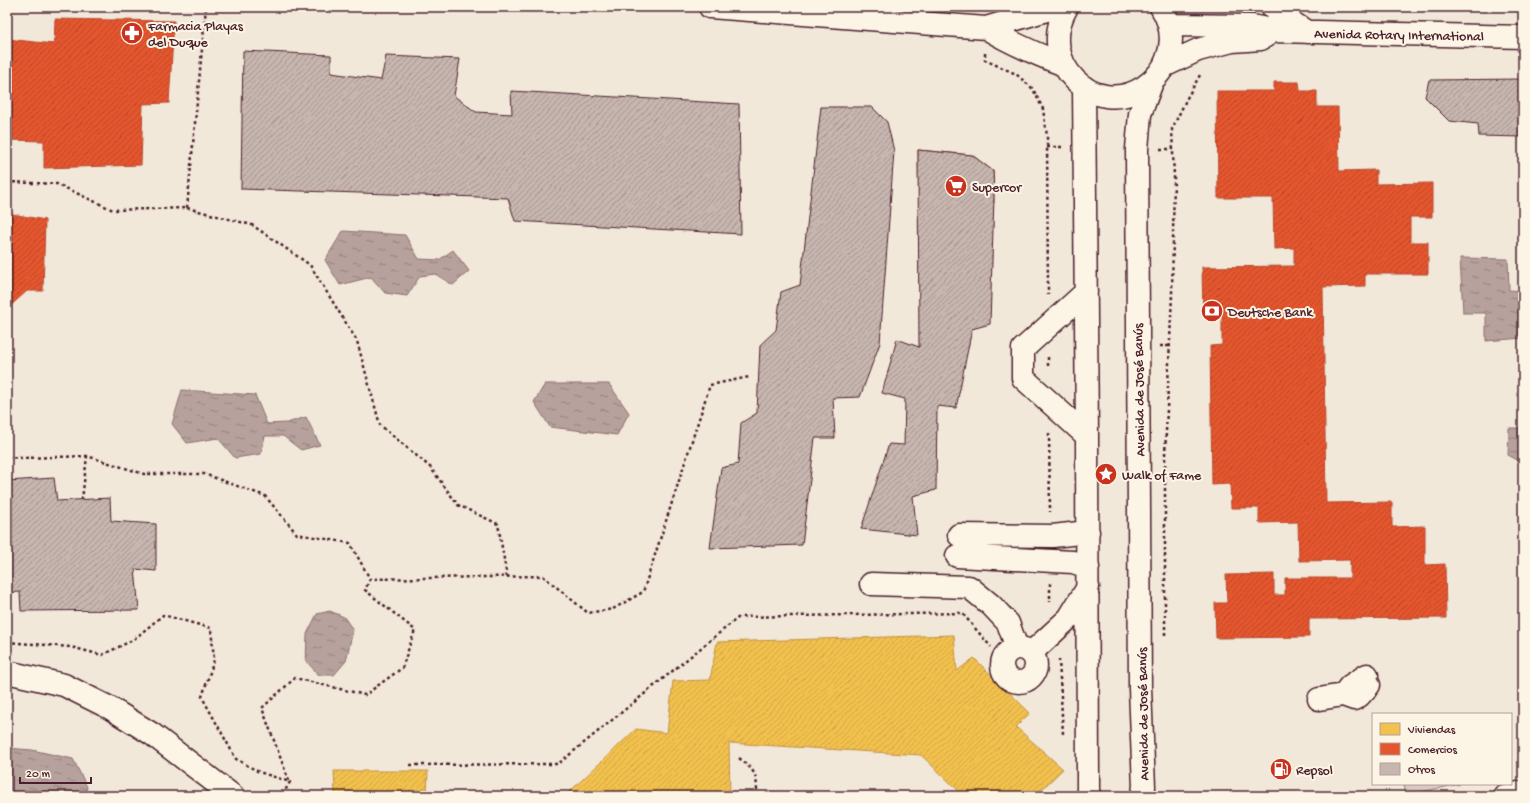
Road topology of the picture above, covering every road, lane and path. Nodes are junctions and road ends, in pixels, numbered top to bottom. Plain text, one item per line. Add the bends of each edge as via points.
1 (206, 7) edge
2 (710, 7) edge
3 (1057, 7) edge
4 (1067, 7) edge
5 (1272, 7) edge
6 (1165, 16) edge
7 (986, 28) junction
8 (1276, 31) junction
9 (1308, 32) junction
10 (1523, 37) edge
11 (1062, 64) junction
12 (1205, 72) dead end
13 (1158, 74) junction
14 (1084, 87) junction
15 (7, 182) edge
16 (187, 208) junction
17 (1086, 292) junction
18 (749, 377) dead end
19 (1087, 436) junction
20 (87, 456) junction
21 (7, 457) edge
22 (82, 500) dead end
23 (1088, 532) junction
24 (959, 535) dead end
25 (957, 556) dead end
26 (507, 577) junction
27 (1088, 577) junction
28 (370, 579) junction
29 (871, 584) dead end
30 (7, 642) edge
31 (1165, 642) dead end
32 (1017, 654) junction
33 (7, 672) edge
34 (1368, 680) dead end
35 (1319, 699) dead end
36 (739, 758) dead end
37 (410, 766) dead end
38 (290, 782) junction
39 (1523, 792) edge
40 (1148, 793) edge
41 (233, 796) edge
42 (282, 796) edge
43 (757, 796) edge
44 (1089, 796) edge
45 (1504, 796) edge

1 - 16 path
2 - 7 street
3 - 7 street
4 - 11 street via 1057,32
5 - 9 street
6 - 8 street, Avenida Rotary International
6 - 13 street, Avenida de José Banús via 1171,39 1169,53
7 - 11 street
8 - 9 street, Avenida Rotary International
8 - 13 street, Avenida Rotary International via 1261,38 1198,50
9 - 10 street, Avenida Rotary International
11 - 14 street
12 - 31 path via 1187,98 1172,129 1174,192 1165,455
13 - 14 street, Avenida Rotary International via 1139,90 1124,95 1109,96
13 - 40 street, Avenida de José Banús via 1140,114 1137,149 1140,681
14 - 17 street
15 - 16 path via 57,184 113,210
16 - 26 path via 252,225 310,265 357,341 380,424 430,467 458,505 498,524
17 - 19 street
17 - 19 street via 1023,349 1023,378
18 - 26 path via 710,385 643,592 613,609 588,613 543,576
19 - 23 street
20 - 21 path
20 - 22 path
20 - 28 path via 144,474 204,474 265,496 297,534 350,544
23 - 24 street via 1053,536
23 - 27 street
25 - 27 street via 1073,562
26 - 28 path
27 - 32 street via 1069,618
27 - 44 street
28 - 38 path via 365,590 415,630 402,668 365,695 295,678 262,708
29 - 32 street via 969,587 1008,623
30 - 38 path via 71,647 102,655 133,640 164,615 211,628 214,660 202,697 236,759 259,772
32 - 37 path via 962,613 739,617 558,764
33 - 41 street via 64,685 110,708 152,734
34 - 35 street via 1350,686 1343,695
36 - 43 path via 757,778
38 - 42 path
39 - 45 street

